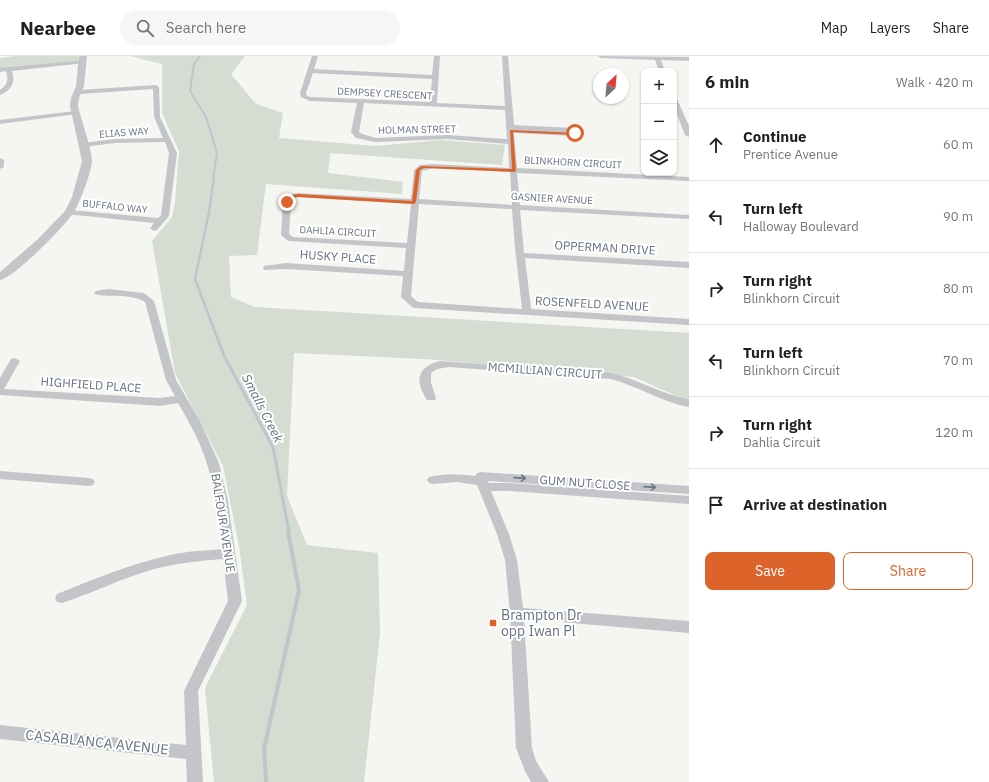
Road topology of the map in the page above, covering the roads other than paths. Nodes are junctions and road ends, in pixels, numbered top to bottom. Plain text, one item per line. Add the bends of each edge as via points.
1 (315, 56) edge
2 (437, 56) edge
3 (505, 56) edge
4 (601, 56) edge
5 (629, 57) edge
6 (657, 58) junction
7 (83, 59) edge
8 (689, 59) edge
9 (661, 68) edge
10 (0, 70) edge
11 (9, 70) junction
12 (310, 71) junction
13 (435, 77) junction
14 (79, 92) junction
15 (0, 93) edge
16 (361, 102) junction
17 (676, 104) edge
18 (432, 105) junction
19 (509, 108) junction
20 (75, 113) junction
21 (0, 122) edge
22 (511, 129) junction
23 (689, 135) edge
24 (167, 140) junction
25 (512, 142) junction
26 (83, 145) junction
27 (0, 160) edge
28 (0, 167) edge
29 (514, 168) junction
30 (689, 179) edge
31 (414, 202) junction
32 (517, 207) junction
33 (69, 212) junction
34 (689, 216) edge
35 (160, 221) junction
36 (154, 228) dead end
37 (412, 246) junction
38 (520, 255) junction
39 (689, 265) edge
40 (6, 267) edge
41 (267, 268) dead end
42 (408, 274) junction
43 (0, 277) edge
44 (99, 293) dead end
45 (527, 312) junction
46 (689, 322) edge
47 (15, 361) dead end
48 (0, 387) edge
49 (0, 392) edge
50 (431, 398) dead end
51 (181, 399) junction
52 (689, 403) edge
53 (0, 475) edge
54 (433, 480) dead end
55 (89, 482) dead end
56 (482, 482) junction
57 (689, 490) edge
58 (689, 500) edge
59 (229, 553) junction
60 (62, 598) dead end
61 (518, 613) junction
62 (689, 627) edge
63 (0, 732) edge
64 (194, 753) junction
65 (195, 782) edge
66 (541, 782) edge

1 - 12 street, DEMPSEY CRESCENT
2 - 13 street
3 - 19 street, ROSENFELD AVENUE
4 - 5 street
5 - 6 street
6 - 8 street
6 - 9 street
7 - 11 street
7 - 14 street
10 - 11 street
11 - 15 street via 10,84 7,90
12 - 13 street
12 - 16 street, DEMPSEY CRESCENT via 304,97
13 - 18 street
14 - 20 street via 75,98
14 - 24 street via 156,87 157,117
16 - 18 street, DEMPSEY CRESCENT
16 - 25 street, HOLMAN STREET via 355,132 367,139 447,137
17 - 23 street
18 - 19 street, DEMPSEY CRESCENT
19 - 22 street, ROSENFELD AVENUE
20 - 21 street
20 - 26 street
22 - 22 street via 574,130 575,134
22 - 25 street, ROSENFELD AVENUE
24 - 26 street, ELIAS WAY via 115,141
24 - 35 street via 173,153 166,212
25 - 29 street, ROSENFELD AVENUE
26 - 33 street via 87,161 77,196
27 - 28 street
29 - 30 street, BLINKHORN CIRCUIT
29 - 31 street, BLINKHORN CIRCUIT via 423,167 418,170
29 - 32 street, ROSENFELD AVENUE
31 - 32 street, GASNIER AVENUE
31 - 37 street, BLINKHORN CIRCUIT
31 - 37 street, DAHLIA CIRCUIT via 298,195 289,197 285,235 291,239
32 - 34 street, GASNIER AVENUE
32 - 38 street, ROSENFELD AVENUE
33 - 35 street, BUFFALO WAY
33 - 40 street via 41,242
35 - 36 street
37 - 42 street, BLINKHORN CIRCUIT
38 - 39 street, OPPERMAN DRIVE
38 - 45 street, ROSENFELD AVENUE
40 - 43 street
41 - 42 street, HUSKY PLACE via 286,266
42 - 45 street, BLINKHORN CIRCUIT via 406,297 415,305
44 - 51 street, BALFOUR AVENUE via 141,295 149,301 171,380
45 - 46 street, ROSENFELD AVENUE
47 - 48 street
49 - 51 street, HIGHFIELD PLACE via 160,402
50 - 52 street, MCMILLIAN CIRCUIT via 426,388 427,371 434,365 449,364 611,376 632,381 671,400
51 - 59 street, BALFOUR AVENUE via 213,463 222,501
53 - 55 street
54 - 56 street, GUM NUT CLOSE via 457,478
56 -> 57 street, GUM NUT CLOSE
56 - 58 street, GUM NUT CLOSE via 509,487
56 - 61 street via 508,547
59 - 60 street via 185,557 157,564
59 - 64 street, BALFOUR AVENUE via 235,601 191,690
61 - 62 street
61 - 66 street via 524,748 529,763
63 - 64 street, CASABLANCA AVENUE
64 - 65 street, BALFOUR AVENUE

